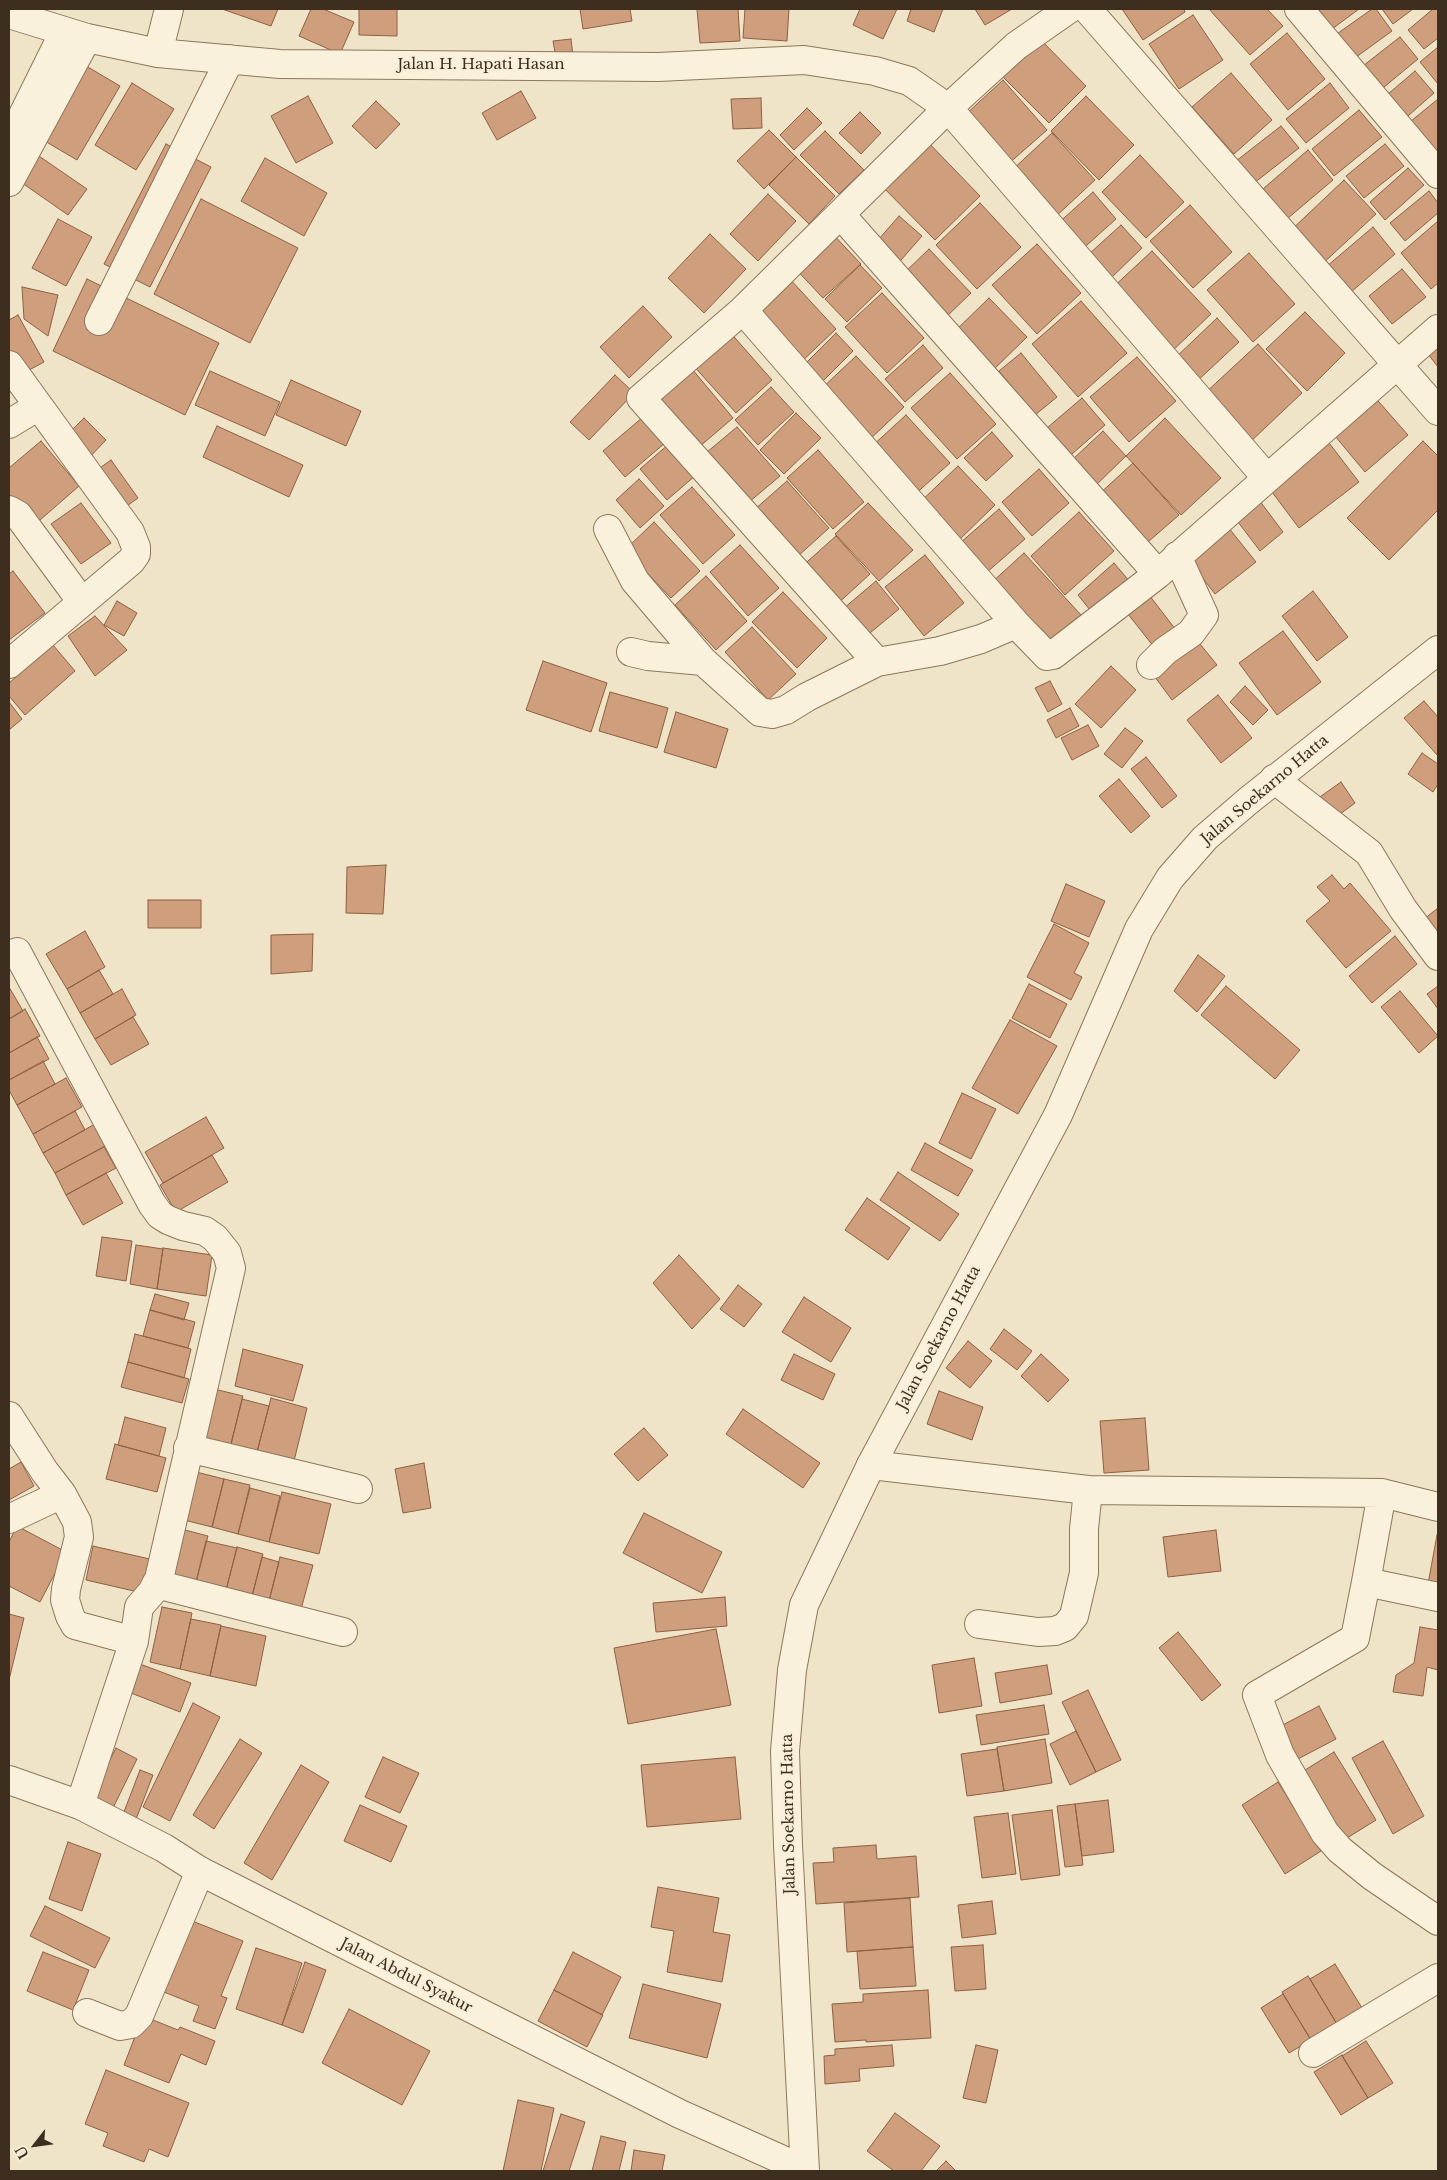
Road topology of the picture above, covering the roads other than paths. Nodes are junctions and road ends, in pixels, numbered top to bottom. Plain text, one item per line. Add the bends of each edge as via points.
1 (169, 9) edge
2 (1069, 9) edge
3 (1087, 9) edge
4 (1299, 9) edge
5 (9, 14) edge
6 (76, 35) junction
7 (158, 52) junction
8 (230, 59) junction
9 (948, 108) junction
10 (9, 143) edge
11 (1438, 174) edge
12 (9, 182) edge
13 (842, 215) junction
14 (743, 310) junction
15 (99, 322) dead end
16 (1438, 329) edge
17 (9, 365) edge
18 (1398, 365) junction
19 (37, 406) junction
20 (1438, 411) edge
21 (9, 424) edge
22 (1266, 478) junction
23 (9, 510) edge
24 (608, 529) dead end
25 (1167, 565) junction
26 (82, 602) junction
27 (1016, 624) junction
28 (1438, 650) edge
29 (632, 652) dead end
30 (703, 661) junction
31 (877, 662) junction
32 (9, 664) edge
33 (1151, 665) dead end
34 (1274, 780) junction
35 (17, 952) dead end
36 (1438, 956) edge
37 (9, 1416) edge
38 (188, 1448) junction
39 (871, 1465) junction
40 (358, 1489) dead end
41 (1088, 1490) junction
42 (1382, 1493) junction
43 (62, 1494) junction
44 (1438, 1507) edge
45 (9, 1519) edge
46 (1366, 1582) junction
47 (156, 1584) junction
48 (1438, 1597) edge
49 (979, 1624) dead end
50 (343, 1632) dead end
51 (134, 1642) junction
52 (9, 1780) edge
53 (80, 1805) junction
54 (200, 1871) junction
55 (1438, 1921) edge
56 (1438, 1978) edge
57 (87, 2013) dead end
58 (1313, 2053) dead end
59 (805, 2171) edge

1 - 7 street
2 - 9 street via 1016,46
3 - 18 street
4 - 11 street
5 - 6 street, Jalan H. Hapati Hasan
6 - 7 street, Jalan H. Hapati Hasan
6 - 10 street
6 - 12 street
7 - 8 street, Jalan H. Hapati Hasan
8 - 9 street, Jalan H. Hapati Hasan via 280,64 658,67 804,60 875,71 909,81
8 - 15 street
9 - 13 street
9 - 22 street, Jalan H. Hapati Hasan
13 - 14 street
13 - 25 street
14 - 27 street
14 - 31 street via 641,398
16 - 18 street
17 - 19 street
18 - 20 street
18 - 22 street
19 - 21 street
19 - 26 street via 130,532 136,548 131,561
22 - 25 street
23 - 26 street via 18,515
24 - 30 street via 635,581
25 - 27 street via 1050,656 1044,655
25 - 33 street via 1204,615 1191,633
26 - 32 street
27 - 31 street via 940,651
28 - 34 street, Jalan Soekarno Hatta
29 - 30 street
30 - 31 street via 751,706 772,714 786,710
34 - 36 street via 1369,853 1403,909
34 - 39 street, Jalan Soekarno Hatta via 1204,838 1170,878 1139,929 1058,1114
35 - 38 street via 152,1204 168,1220 205,1231 215,1238 230,1260 231,1268
37 - 43 street
38 - 40 street
38 - 47 street
39 - 41 street
39 - 59 street, Jalan Soekarno Hatta via 804,1605 792,1670 785,1751
41 - 42 street
41 - 49 street via 1084,1573 1074,1616 1065,1627 1046,1632
42 - 44 street
42 - 46 street
43 - 45 street
43 - 51 street via 76,1522 79,1537 66,1589 65,1600 70,1616 75,1625
46 - 48 street
46 - 55 street via 1355,1638 1257,1695 1280,1755 1325,1833 1372,1876
47 - 50 street
47 - 51 street via 139,1607
51 - 53 street
52 - 53 street, Jalan Abdul Syakur
53 - 54 street, Jalan Abdul Syakur via 164,1848
54 - 57 street via 139,2016 132,2024 120,2026
54 - 59 street, Jalan Abdul Syakur via 680,2114
56 - 58 street

